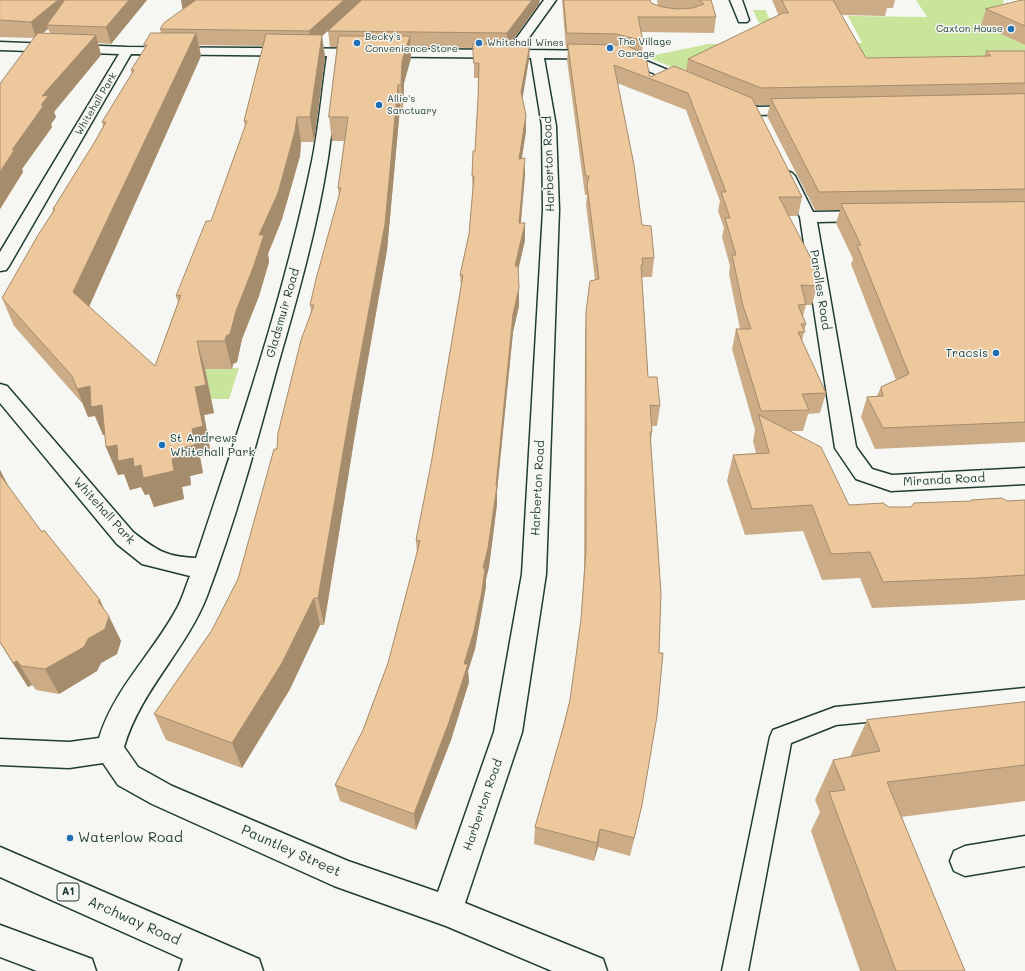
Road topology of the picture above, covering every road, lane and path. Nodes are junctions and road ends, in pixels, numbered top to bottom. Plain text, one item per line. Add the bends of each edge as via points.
1 (550, 0) edge
2 (736, 0) edge
3 (743, 20) dead end
4 (156, 39) edge
5 (0, 46) edge
6 (332, 46) junction
7 (148, 50) junction
8 (128, 51) junction
9 (511, 54) junction
10 (537, 54) junction
11 (699, 88) edge
12 (720, 97) edge
13 (813, 110) edge
14 (756, 111) junction
15 (766, 131) edge
16 (782, 164) edge
17 (886, 216) edge
18 (808, 217) junction
19 (0, 266) edge
20 (0, 390) edge
21 (864, 474) joint
22 (1025, 476) edge
23 (205, 568) junction
24 (1025, 697) edge
25 (110, 749) junction
26 (0, 752) edge
27 (1025, 851) edge
28 (965, 860) dead end
29 (0, 862) edge
30 (447, 911) junction
31 (0, 941) edge
32 (200, 962) edge
33 (80, 971) edge
34 (247, 971) edge
35 (590, 971) edge
36 (735, 971) edge

1 - 9 main road
2 - 3 main road
4 - 7 main road
5 - 8 main road
6 - 7 main road via 314,52
6 - 9 main road
6 - 23 main road, Gladsmuir Road via 320,159 294,276 248,436
7 - 8 main road
8 - 19 main road, Whitehall Park
9 - 10 main road
10 - 11 main road via 627,57
10 - 30 main road, Harberton Road via 549,126 551,210 534,574 508,732
12 - 14 main road
13 - 14 main road
14 - 15 main road
16 - 18 main road, Parolles Road
17 - 18 main road
18 - 21 main road, Parolles Road via 846,448
20 - 23 main road, Whitehall Park via 124,538 150,558 184,568
21 - 22 main road, Miranda Road via 891,484
23 - 25 main road via 183,621 128,704 113,732
24 - 36 lane via 836,716 781,737
25 - 26 main road via 69,755
25 - 30 main road, Pauntley Street via 128,776 162,795 345,875
27 - 28 main road
29 - 32 main road, Archway Road / A1
30 - 35 main road, Pauntley Street
31 - 33 main road
32 - 34 main road, Archway Road / A1

